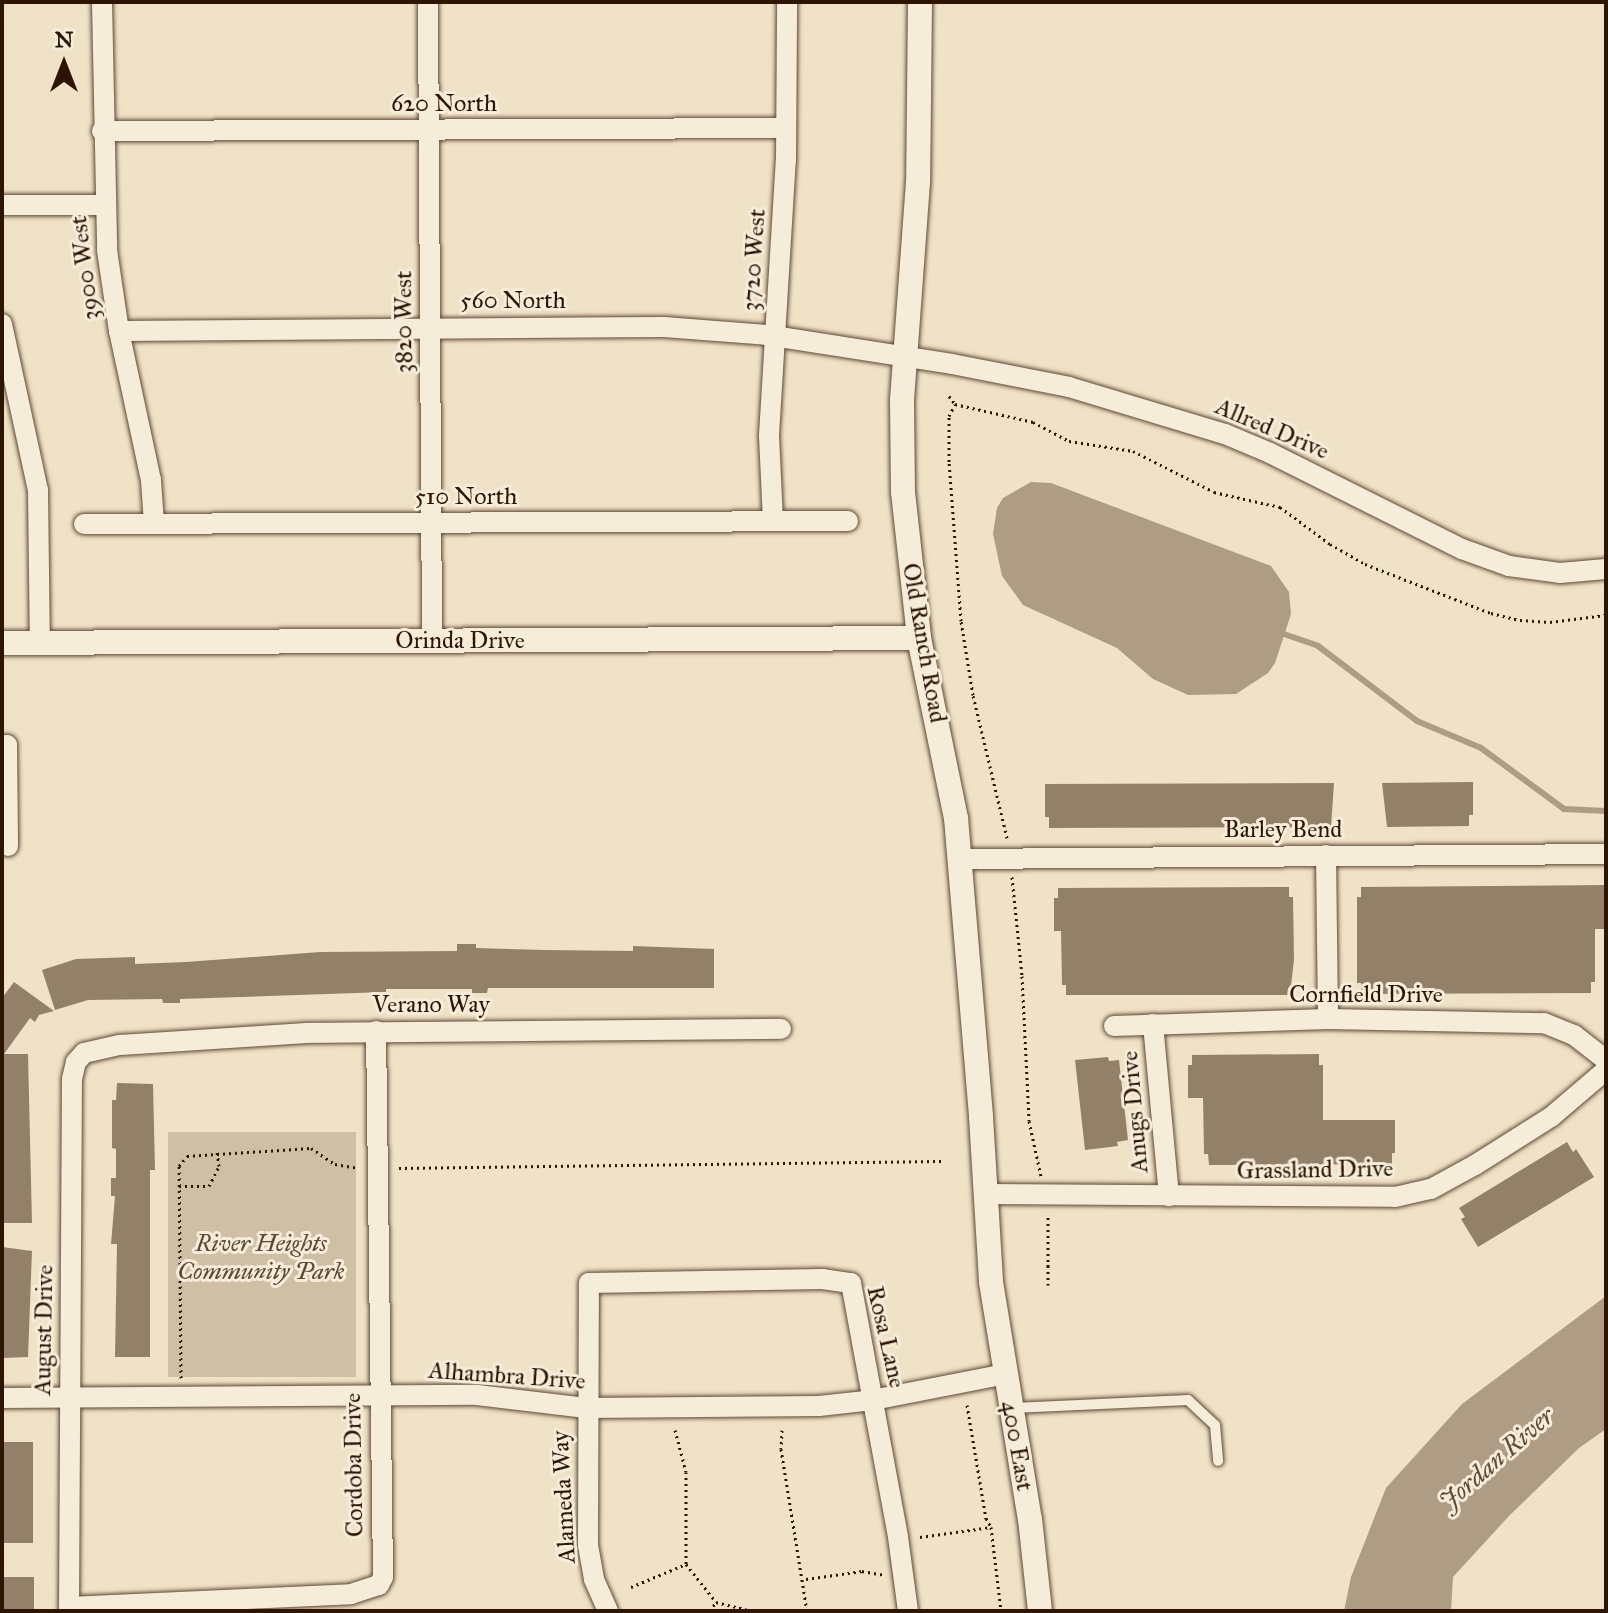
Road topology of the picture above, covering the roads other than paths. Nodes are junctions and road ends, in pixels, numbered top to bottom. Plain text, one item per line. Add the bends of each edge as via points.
1 (102, 2) edge
2 (428, 2) edge
3 (787, 2) edge
4 (920, 2) edge
5 (786, 128) junction
6 (429, 130) junction
7 (102, 131) junction
8 (2, 205) edge
9 (103, 205) junction
10 (2, 324) edge
11 (430, 327) junction
12 (119, 331) junction
13 (774, 336) junction
14 (905, 357) junction
15 (773, 521) junction
16 (848, 521) dead end
17 (431, 523) junction
18 (84, 524) dead end
19 (154, 524) junction
20 (1606, 569) edge
21 (919, 638) junction
22 (432, 641) junction
23 (2, 643) edge
24 (40, 643) junction
25 (5, 746) edge
26 (13, 845) edge
27 (1606, 854) edge
28 (1326, 855) junction
29 (960, 859) junction
30 (1328, 1019) junction
31 (1153, 1024) junction
32 (1114, 1026) dead end
33 (781, 1029) dead end
34 (376, 1031) junction
35 (84, 1053) joint
36 (1606, 1060) edge
37 (1606, 1070) edge
38 (987, 1194) junction
39 (1169, 1196) junction
40 (991, 1282) joint
41 (589, 1283) joint
42 (1005, 1374) junction
43 (378, 1396) junction
44 (70, 1397) junction
45 (2, 1398) edge
46 (873, 1400) junction
47 (586, 1408) junction
48 (1011, 1408) junction
49 (1218, 1461) dead end
50 (69, 1609) edge
51 (608, 1611) edge
52 (908, 1611) edge
53 (1040, 1611) edge

1 - 7 street, 3900 West
2 - 6 street, 3820 West
3 - 5 street, 3720 West
4 - 14 street, Old Ranch Road via 918,197
5 - 6 street, 620 North
5 - 13 street, 3720 West
6 - 7 street, 620 North
6 - 11 street, 3820 West
7 - 9 street, 3900 West
8 - 9 street
9 - 12 street, 3900 West
10 - 24 street via 38,490
11 - 12 street, 560 North
11 - 13 street, 560 North via 664,327
11 - 17 street, 3820 West
12 - 19 street, 3900 West via 149,468
13 - 14 street, 560 North
13 - 15 street, 3720 West via 769,435
14 - 20 street, Allred Drive via 1069,387 1212,430 1270,453 1462,549 1509,566 1560,573
14 - 21 street, Old Ranch Road via 903,492
15 - 16 street, 510 North
15 - 17 street, 510 North
17 - 19 street, 510 North
17 - 22 street, 3820 West
18 - 19 street, 510 North
21 - 22 street, Orinda Drive
21 - 29 street, Old Ranch Road via 950,780
22 - 24 street, Orinda Drive
23 - 24 street, Orinda Drive
25 - 26 street
27 - 28 street, Barley Bend
28 - 29 street, Barley Bend
28 - 30 street
29 - 38 street, Old Ranch Road
30 - 31 street, Cornfield Drive
30 - 36 street, Cornfield Drive via 1544,1023 1574,1035
31 - 32 street, Cornfield Drive
31 - 39 street, Anugs Drive
33 - 34 street, Verano Way
34 - 35 street, Verano Way via 120,1045
34 - 43 street, Cordoba Drive
35 - 44 street, August Drive via 72,1079
37 - 39 street, Grassland Drive via 1551,1117 1431,1189 1395,1197
38 - 39 street, Grassland Drive
38 - 40 street, Old Ranch Road
40 - 42 street, 400 East
41 - 46 street, Rosa Lane via 851,1283
41 - 47 street, Alameda Way
42 - 46 street, Alhambra Drive
42 - 48 street, 400 East
43 - 44 street, Alhambra Drive
43 - 47 street, Alhambra Drive via 477,1395
43 - 50 street, Cordoba Drive via 383,1577 379,1585 351,1594
44 - 45 street, Alhambra Drive
44 - 50 street, August Drive
46 - 47 street, Alhambra Drive via 819,1406
46 - 52 street, Rosa Lane
47 - 51 street, Alameda Way via 588,1545 594,1579
48 - 49 lane via 1188,1400 1215,1425
48 - 53 street, 400 East

